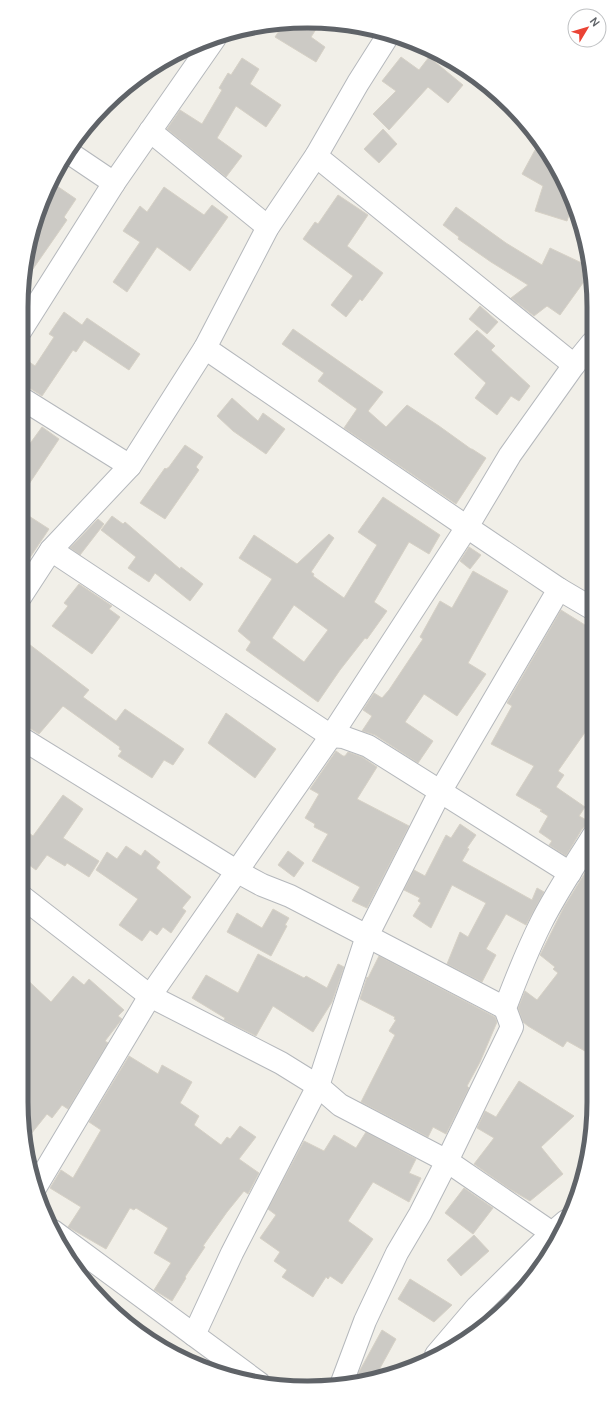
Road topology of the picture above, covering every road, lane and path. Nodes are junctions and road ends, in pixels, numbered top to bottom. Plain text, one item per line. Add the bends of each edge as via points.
1 (385, 40) edge
2 (209, 46) edge
3 (150, 131) junction
4 (73, 155) edge
5 (316, 156) junction
6 (114, 183) junction
7 (268, 227) junction
8 (28, 319) edge
9 (205, 348) junction
10 (587, 349) edge
11 (574, 366) junction
12 (28, 402) edge
13 (130, 466) junction
14 (467, 527) junction
15 (52, 550) junction
16 (28, 586) edge
17 (559, 590) junction
18 (587, 606) edge
19 (331, 736) junction
20 (28, 742) edge
21 (440, 792) junction
22 (587, 846) edge
23 (238, 872) junction
24 (570, 873) junction
25 (28, 901) edge
26 (368, 936) junction
27 (150, 996) junction
28 (505, 1008) junction
29 (318, 1086) junction
30 (447, 1161) junction
31 (39, 1178) edge
32 (557, 1226) edge
33 (555, 1231) edge
34 (64, 1239) edge
35 (194, 1335) junction
36 (444, 1345) edge
37 (247, 1374) edge
38 (343, 1379) edge

1 - 5 street
2 - 3 street
3 - 6 street
3 - 7 street
4 - 6 street
5 - 7 street
5 - 11 street
6 - 8 street
7 - 9 street
9 - 13 street
9 - 14 street
10 - 11 street
11 - 14 street via 510,455
12 - 13 street
13 - 15 street
14 - 17 street
14 - 19 street
15 - 16 street
15 - 19 street
17 - 18 street
17 - 21 street
19 - 21 street via 343,737 368,746
19 - 23 street
20 - 23 street
21 - 24 street
21 - 26 street
22 - 24 street
23 - 26 street
23 - 27 street
24 - 28 street via 520,967
25 - 27 street
26 - 28 street
26 - 29 street
27 - 29 street via 281,1063
27 - 31 street
28 - 30 street via 512,1027
29 - 30 street via 340,1104
29 - 35 street via 232,1253
30 - 32 street
30 - 38 street via 397,1253 365,1321
33 - 36 street via 477,1307
34 - 35 street
35 - 37 street

